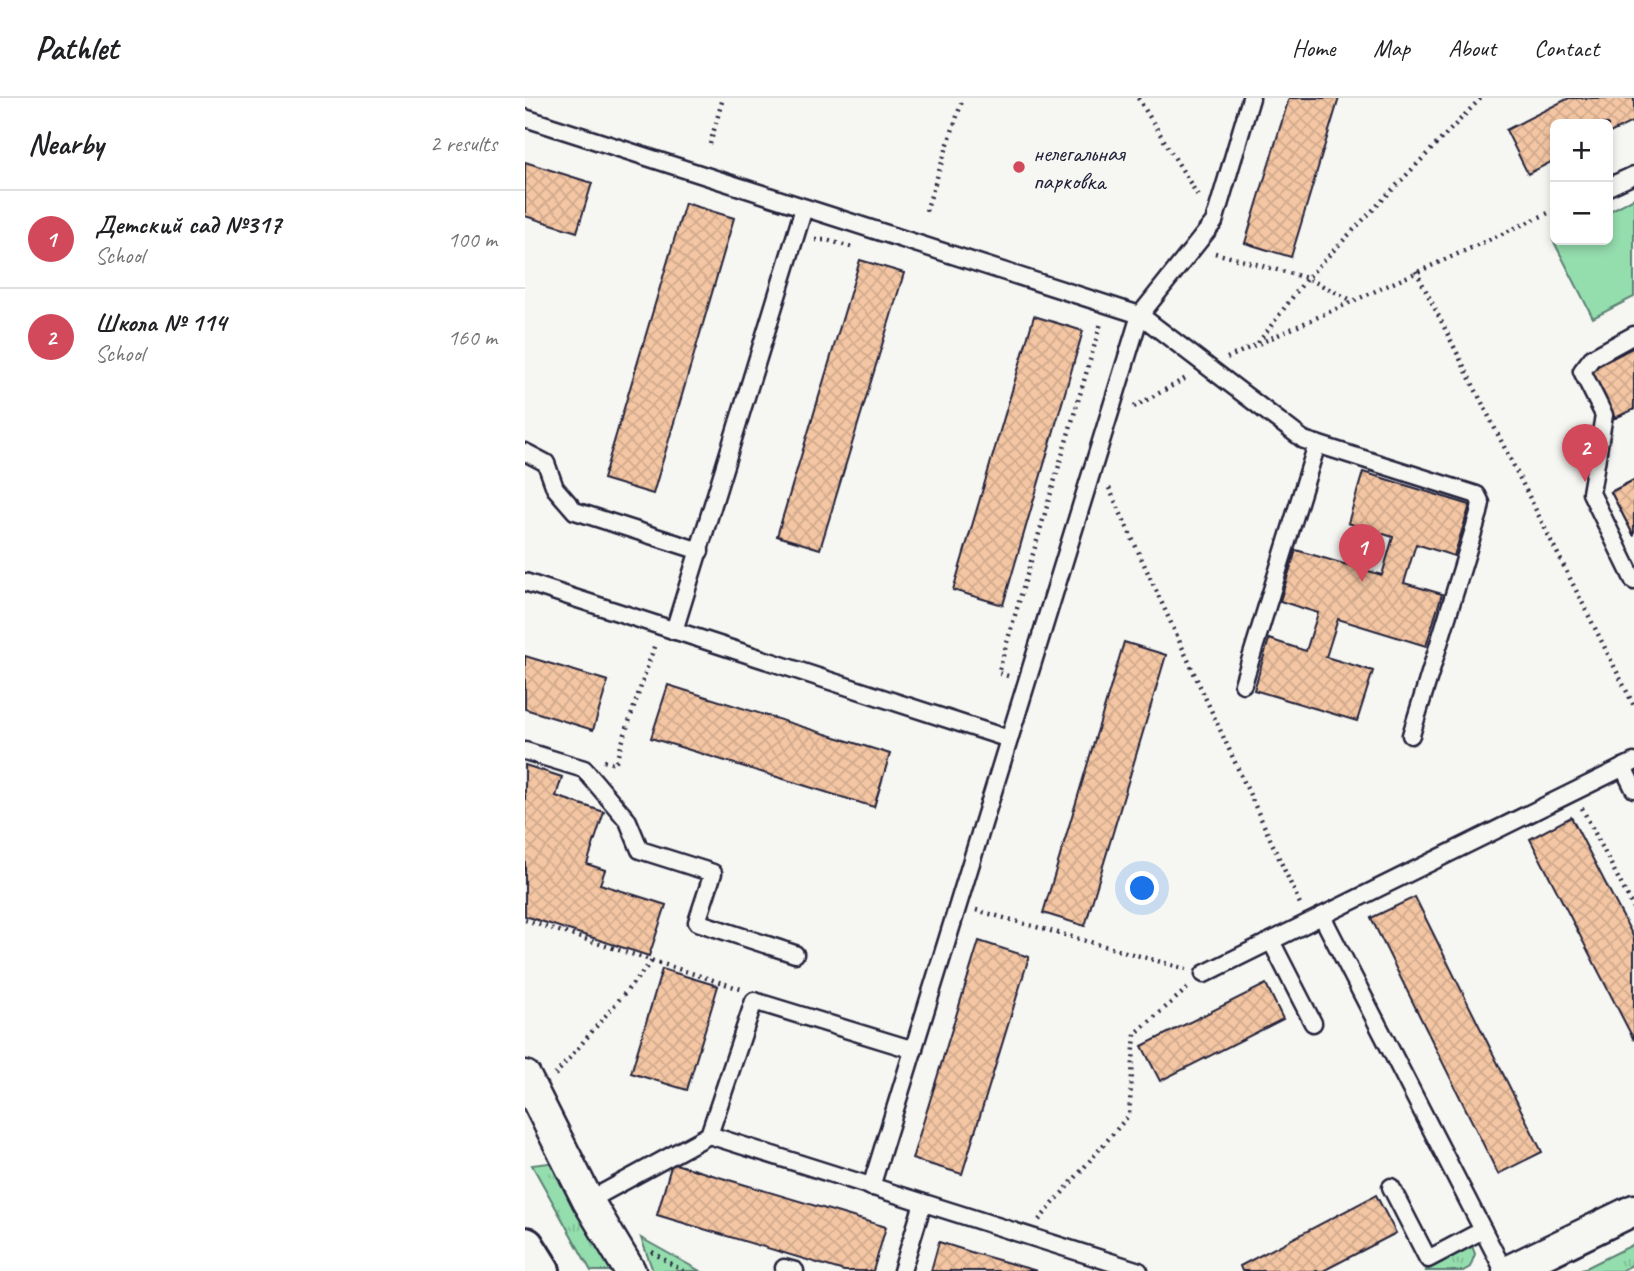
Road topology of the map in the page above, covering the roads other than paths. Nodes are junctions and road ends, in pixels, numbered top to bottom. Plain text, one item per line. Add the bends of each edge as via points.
1 (1251, 98) edge
2 (525, 118) edge
3 (1634, 175) edge
4 (1613, 185) edge
5 (804, 208) junction
6 (1140, 315) junction
7 (1634, 335) edge
8 (1317, 444) junction
9 (525, 452) edge
10 (700, 551) junction
11 (1634, 581) edge
12 (525, 582) edge
13 (668, 629) junction
14 (1243, 684) dead end
15 (1411, 735) dead end
16 (1009, 739) junction
17 (525, 751) edge
18 (1629, 764) edge
19 (1634, 789) edge
20 (1315, 919) junction
21 (1271, 941) junction
22 (795, 954) dead end
23 (1204, 974) road end
24 (1313, 1023) dead end
25 (913, 1050) junction
26 (536, 1080) edge
27 (709, 1135) junction
28 (871, 1187) junction
29 (1391, 1187) dead end
30 (588, 1201) junction
31 (923, 1203) junction
32 (1634, 1210) edge
33 (1483, 1230) junction
34 (525, 1247) edge
35 (637, 1259) edge
36 (540, 1271) edge
37 (902, 1271) edge
38 (1139, 1271) edge
39 (1506, 1271) edge

1 - 6 lane via 1214,222
2 - 5 lane
3 - 4 lane
5 - 6 lane
5 - 10 lane
6 - 8 lane via 1304,440
6 - 16 lane
7 - 11 lane via 1592,358 1582,371 1604,415 1591,493
8 - 14 lane
8 - 15 lane via 1467,490 1481,503
9 - 10 lane via 546,463 555,488 575,511
10 - 13 lane
12 - 13 lane
13 - 16 lane
16 - 25 lane
17 - 22 lane via 584,769 628,821 641,850 713,873 697,922
18 - 19 lane
18 - 20 lane
20 - 21 lane
20 - 33 lane
21 - 23 lane
21 - 24 lane
25 - 27 lane via 754,1001
25 - 28 lane
26 - 30 street
27 - 28 lane
27 - 30 lane
28 - 31 lane
29 - 33 lane via 1429,1259
30 - 35 street
31 - 37 lane
31 - 38 lane
32 - 39 street
33 - 39 lane
34 - 36 main road

